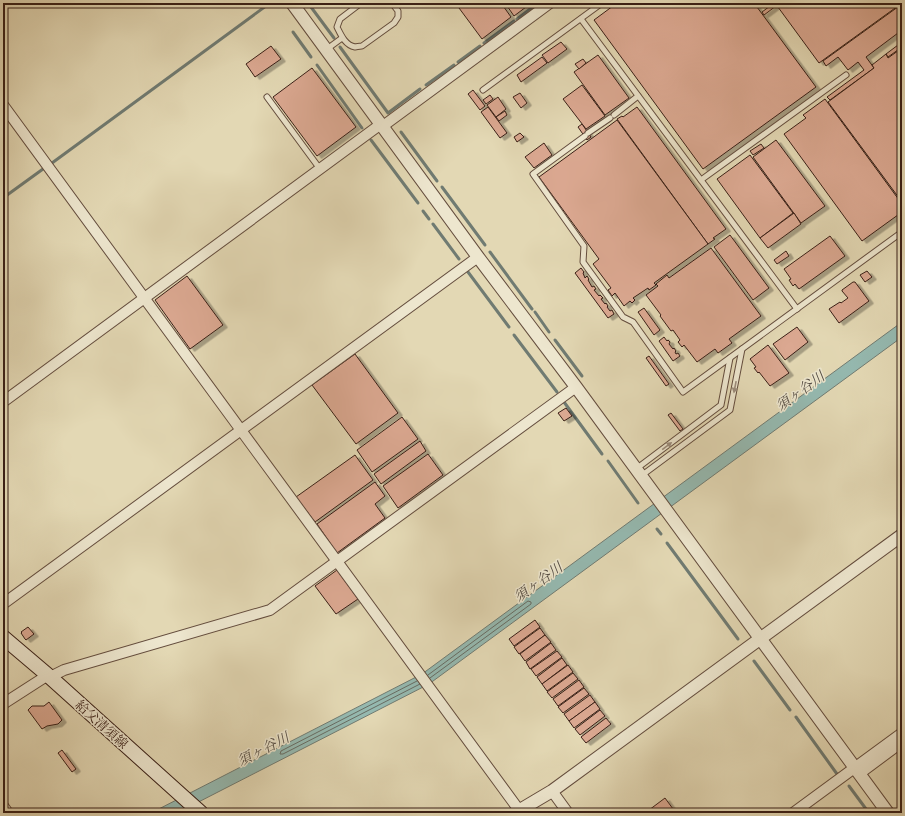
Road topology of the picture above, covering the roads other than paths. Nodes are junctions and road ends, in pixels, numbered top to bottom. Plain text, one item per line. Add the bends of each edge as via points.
1 (292, 3) edge
2 (361, 3) edge
3 (392, 3) edge
4 (550, 3) edge
5 (602, 3) edge
6 (581, 19) junction
7 (342, 38) junction
8 (326, 49) junction
9 (846, 75) dead end
10 (483, 90) dead end
11 (638, 96) junction
12 (267, 97) dead end
13 (3, 105) edge
14 (382, 125) junction
15 (320, 169) junction
16 (701, 180) junction
17 (902, 232) edge
18 (478, 257) junction
19 (144, 298) junction
20 (797, 309) junction
21 (742, 349) junction
22 (730, 358) junction
23 (576, 387) junction
24 (3, 402) edge
25 (241, 430) junction
26 (638, 473) junction
27 (902, 535) edge
28 (337, 561) junction
29 (3, 604) edge
30 (3, 637) edge
31 (760, 639) junction
32 (49, 676) junction
33 (3, 704) edge
34 (902, 733) edge
35 (902, 742) edge
36 (857, 771) junction
37 (552, 791) junction
38 (3, 806) edge
39 (198, 810) edge
40 (517, 812) edge
41 (8, 813) edge
42 (568, 813) edge
43 (793, 813) edge
44 (888, 813) edge

1 - 8 street
2 - 7 lane via 340,19 337,27
3 - 7 lane via 398,11 394,23 362,46 355,47
4 - 14 street
5 - 6 lane
6 - 10 lane
6 - 11 lane
7 - 8 lane
8 - 14 street
9 - 16 lane
11 - 16 lane
11 - 22 lane via 533,174 584,246 583,262 623,317 633,322 683,392
12 - 15 lane
13 - 19 street
14 - 15 street
14 - 18 street
15 - 19 street
16 - 20 lane
17 - 20 lane
18 - 23 street
18 - 25 street
19 - 24 street
19 - 25 street
20 - 21 lane
21 - 22 lane
21 -> 26 lane via 730,410
26 -> 22 lane via 721,405
23 - 26 street
23 - 28 street
25 - 28 street
25 - 29 street
26 - 31 street
27 - 31 street
28 - 32 street via 270,610
28 - 40 street
30 - 32 main road, 給父清須線
31 - 36 street
31 - 37 street
32 - 33 street
32 - 39 main road, 給父清須線
34 - 36 street
35 - 36 street
36 - 43 street
36 - 44 street
37 - 40 street
37 - 42 street
38 - 41 street

